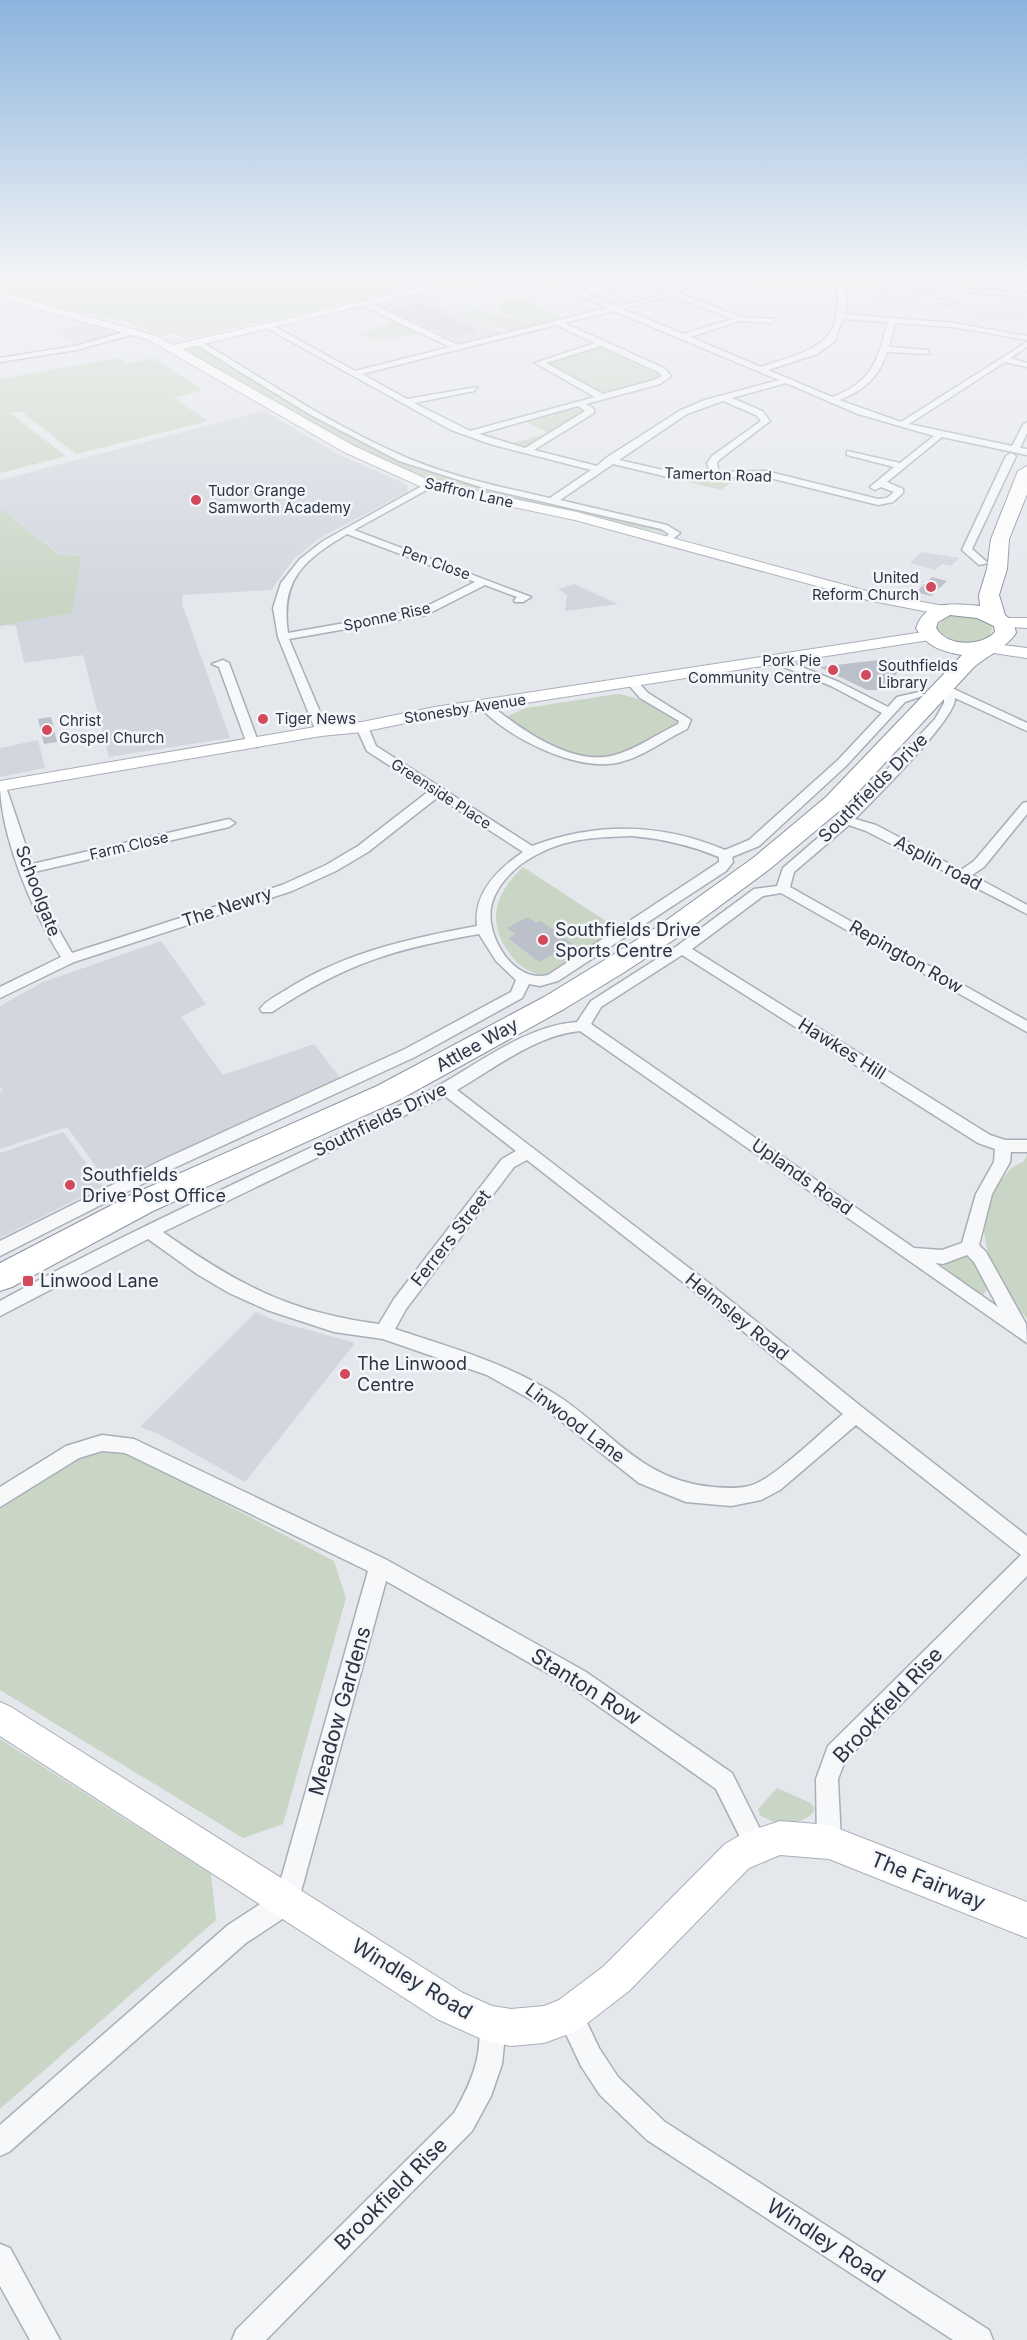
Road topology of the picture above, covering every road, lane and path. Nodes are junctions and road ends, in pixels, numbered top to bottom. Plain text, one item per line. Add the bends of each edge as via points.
1 (234, 383) edge
2 (266, 383) edge
3 (369, 383) edge
4 (456, 383) edge
5 (576, 383) edge
6 (653, 383) edge
7 (778, 383) edge
8 (791, 383) edge
9 (863, 383) edge
10 (966, 383) edge
11 (474, 389) dead end
12 (462, 390) junction
13 (602, 397) junction
14 (724, 398) junction
15 (831, 400) junction
16 (403, 402) junction
17 (579, 403) junction
18 (902, 425) junction
19 (1027, 425) edge
20 (469, 434) junction
21 (940, 435) junction
22 (526, 451) junction
23 (1027, 452) edge
24 (850, 453) dead end
25 (1012, 453) junction
26 (609, 460) junction
27 (901, 466) junction
28 (597, 469) junction
29 (715, 474) junction
30 (1026, 474) edge
31 (999, 480) junction
32 (880, 483) junction
33 (429, 485) junction
34 (862, 497) junction
35 (552, 501) junction
36 (345, 530) junction
37 (1000, 539) junction
38 (667, 541) junction
39 (983, 563) junction
40 (485, 581) junction
41 (527, 597) dead end
42 (873, 597) junction
43 (945, 610) junction
44 (1002, 622) junction
45 (1027, 622) edge
46 (930, 634) junction
47 (283, 637) junction
48 (1027, 640) edge
49 (985, 648) junction
50 (1027, 654) edge
51 (778, 661) junction
52 (218, 664) dead end
53 (633, 683) junction
54 (949, 686) junction
55 (485, 706) junction
56 (895, 722) junction
57 (362, 727) junction
58 (1027, 727) edge
59 (321, 731) junction
60 (253, 744) junction
61 (0, 786) edge
62 (438, 792) junction
63 (1026, 809) edge
64 (847, 820) junction
65 (230, 823) dead end
66 (532, 852) junction
67 (725, 855) junction
68 (28, 868) junction
69 (962, 876) junction
70 (783, 889) junction
71 (1027, 910) edge
72 (482, 928) junction
73 (682, 949) junction
74 (69, 958) junction
75 (524, 978) junction
76 (0, 993) edge
77 (267, 1009) dead end
78 (583, 1026) junction
79 (1027, 1027) edge
80 (446, 1089) junction
81 (1004, 1146) junction
82 (1027, 1146) edge
83 (526, 1153) junction
84 (148, 1230) junction
85 (970, 1247) junction
86 (0, 1249) edge
87 (908, 1252) junction
88 (0, 1278) edge
89 (0, 1309) edge
90 (384, 1332) junction
91 (1023, 1333) edge
92 (856, 1414) junction
93 (0, 1498) edge
94 (1027, 1548) edge
95 (1027, 1562) edge
96 (380, 1567) junction
97 (0, 1718) edge
98 (829, 1842) junction
99 (756, 1845) junction
100 (287, 1901) junction
101 (1027, 1920) edge
102 (570, 2014) junction
103 (493, 2025) junction
104 (0, 2143) edge
105 (0, 2258) edge
106 (46, 2340) edge
107 (246, 2340) edge
108 (979, 2340) edge

1 - 33 main road, Saffron Lane via 348,449
2 - 35 street, Saffron Lane via 379,449 455,477
3 - 16 street
4 - 12 street
5 - 13 street
6 - 13 street
7 - 14 street
8 - 15 street
9 - 15 street
10 - 18 street
11 - 12 street
12 - 16 street
13 - 17 street
14 - 26 street via 684,412
14 - 29 street via 759,413 765,421 715,458 711,463
15 - 18 street
16 - 20 street
17 - 20 street
17 - 22 street via 591,411
18 - 21 street
19 - 25 street
20 - 22 street
21 - 25 street
21 - 27 street
22 - 28 street
23 - 25 street
24 - 27 street
25 - 31 street
26 - 28 street
26 - 29 street, Tamerton Road via 664,474
27 - 32 street
28 - 35 street
29 - 34 street, Tamerton Road via 766,474
30 - 31 street
30 - 37 highway
31 - 39 street via 967,550
32 - 34 street
32 - 34 street, Tamerton Road via 900,491 883,502
33 - 36 street
33 - 38 main road, Saffron Lane via 578,516
35 - 38 street, Saffron Lane via 670,529 674,535
36 - 40 street, Pen Close
36 - 47 street via 316,550 288,582 278,618
37 - 39 highway
37 - 44 highway via 998,569 989,603
38 - 42 main road, Saffron Lane
39 - 43 highway via 969,595
40 - 41 street, Pen Close
40 - 47 street, Sponne Rise via 422,612
42 - 43 main road, Saffron Lane
42 - 46 main road, Saffron Lane via 898,608
43 - 44 highway via 974,610
43 - 46 highway via 929,619
44 - 45 main road
44 - 48 main road
44 - 49 highway, Attlee Way via 1003,638
46 - 49 highway via 952,646
46 - 51 main road, Stonesby Avenue
46 - 56 highway, Attlee Way via 937,672
47 - 59 street
49 - 50 main road
49 - 54 highway, Attlee Way
51 - 53 main road, Stonesby Avenue
51 - 56 street via 835,684
52 - 60 street via 223,663
53 - 55 main road, Stonesby Avenue
53 - 55 street via 646,699 685,720 683,726 615,759 586,759 548,746 503,722
54 - 56 highway, Attlee Way
54 - 58 street
54 - 64 street, Southfields Drive via 950,703 939,721
55 - 57 main road, Stonesby Avenue
56 - 67 street via 842,763 769,830 745,848
56 - 88 highway, Attlee Way via 834,802 762,863 666,933 578,988 388,1093 142,1203
57 - 59 main road, Stonesby Avenue
57 - 62 street, Greenside Place via 370,748
59 - 60 main road, Stonesby Avenue
60 - 61 main road, Stonesby Avenue
61 - 68 street, Schoolgate
62 - 66 street, Greenside Place
62 - 74 street, The Newry via 363,849 287,888
63 - 69 street via 979,864
64 - 69 street, Asplin road via 872,828
64 - 70 street, Southfields Drive via 788,871
65 - 68 street, Farm Close
66 - 67 street via 576,837 634,831 685,839
66 - 72 street via 518,860 493,886 485,901
67 - 75 street via 726,862 721,868 553,978 540,982
68 - 74 street, Schoolgate via 56,939
69 - 71 street, Asplin road
70 - 73 street via 759,892
70 - 79 street, Repington Row
72 - 75 street via 496,954
72 - 77 street via 362,956 307,983
73 - 78 street via 596,1004
73 - 81 street, Hawkes Hill via 976,1134
74 - 76 street, The Newry
75 - 86 street via 517,995 410,1053 166,1165
78 - 80 street, Southfields Drive via 555,1029
78 - 87 street, Uplands Road
80 - 83 street, Helmsley Road
80 - 84 street, Southfields Drive
81 - 82 street
81 - 85 street via 1002,1162 984,1194
83 - 90 street, Ferrers Street via 508,1163 400,1304
83 - 92 street, Helmsley Road via 704,1289
84 - 89 street, Southfields Drive
84 - 90 street, Linwood Lane via 211,1274 273,1305 334,1325
85 - 87 street via 932,1258
85 - 91 street via 980,1257
87 - 91 street, Uplands Road
90 - 92 street, Linwood Lane via 475,1362 519,1382 580,1423 646,1477 686,1493 731,1497 754,1494 772,1484
92 - 94 street, Helmsley Road
93 - 96 street via 73,1452 102,1443 127,1445
95 - 98 street, Brookfield Rise via 836,1754 827,1779
96 - 99 street, Stanton Row via 578,1679 709,1768 735,1797
96 - 100 street, Meadow Gardens
97 - 100 main road, Windley Road
98 - 99 main road via 780,1838
98 - 101 main road, The Fairway
99 - 102 main road via 720,1871 615,1979
100 - 103 main road, Windley Road via 450,2006
100 - 104 street via 237,1934
102 - 103 main road, Windley Road via 518,2027
102 - 108 street, Windley Road via 609,2086 656,2132
103 - 107 street, Brookfield Rise via 493,2050 482,2092 462,2122
105 - 106 street

